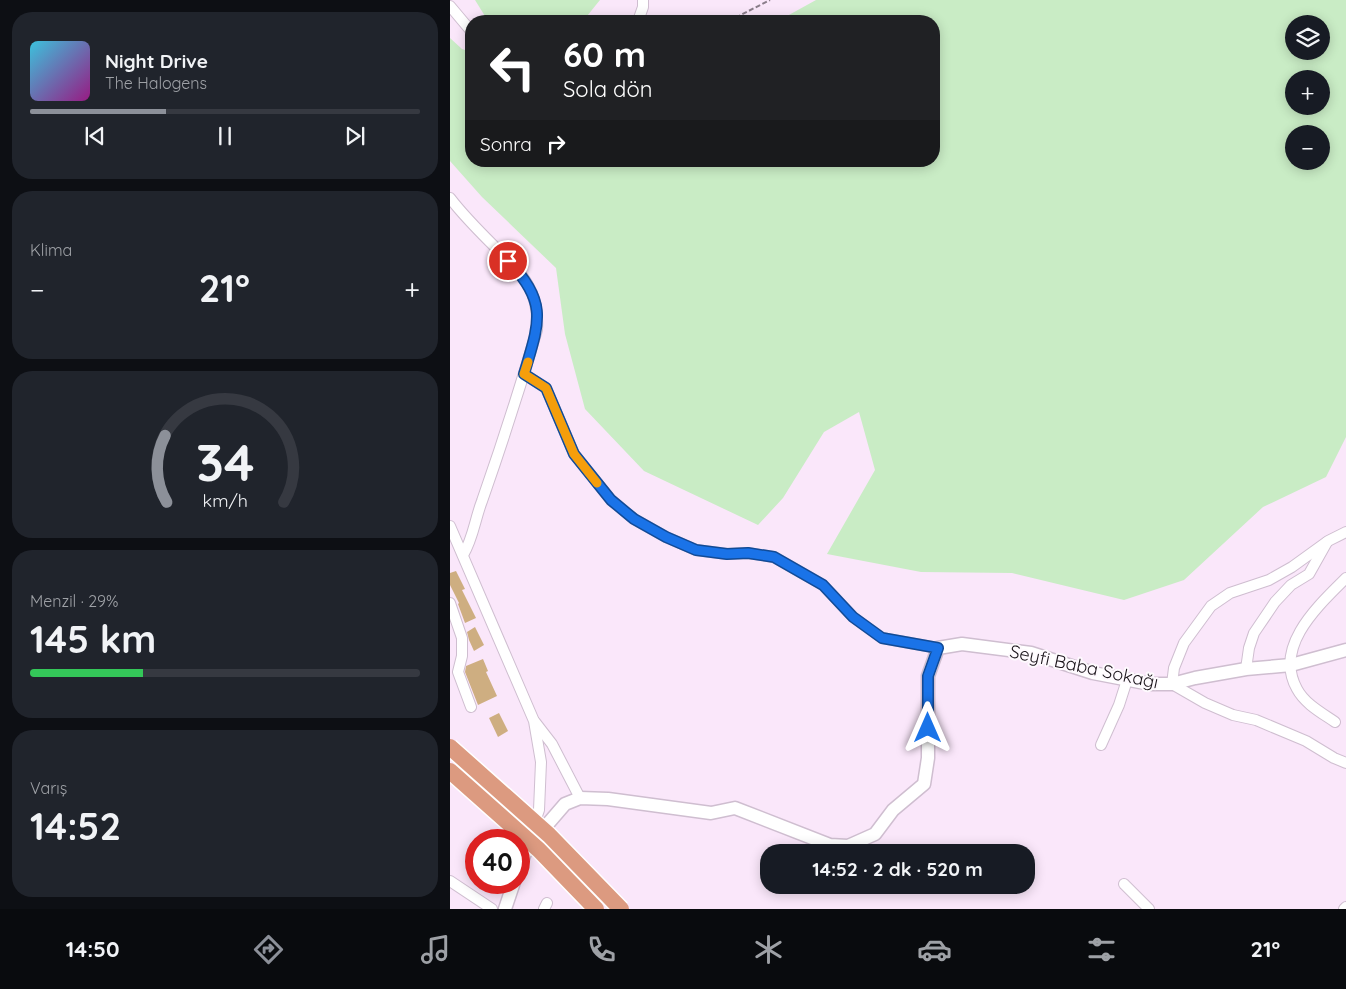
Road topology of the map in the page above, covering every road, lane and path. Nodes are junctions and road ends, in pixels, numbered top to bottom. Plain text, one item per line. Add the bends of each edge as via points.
1 (643, 0) edge
2 (770, 0) edge
3 (450, 6) edge
4 (640, 15) edge
5 (741, 15) edge
6 (465, 24) edge
7 (450, 198) edge
8 (524, 374) junction
9 (450, 526) edge
10 (1346, 532) edge
11 (1328, 541) junction
12 (463, 555) junction
13 (1346, 578) edge
14 (450, 603) edge
15 (938, 648) junction
16 (1346, 650) edge
17 (1291, 665) junction
18 (1246, 669) junction
19 (1127, 680) junction
20 (1172, 684) junction
21 (471, 707) dead end
22 (534, 720) junction
23 (1335, 722) dead end
24 (1100, 745) dead end
25 (450, 747) edge
26 (1346, 763) edge
27 (450, 771) edge
28 (580, 798) junction
29 (530, 836) edge
30 (530, 846) edge
31 (450, 881) edge
32 (1124, 884) dead end
33 (510, 894) edge
34 (492, 909) edge
35 (505, 909) edge
36 (596, 909) edge
37 (621, 909) edge
38 (1149, 909) edge

1 - 4 street
2 - 5 path
3 - 6 street
7 - 8 street via 520,273 534,297 537,330
8 - 12 street
8 - 15 street via 546,388 574,454 611,500 634,519 696,550 774,557 823,585 853,617 882,638
9 - 12 street
10 - 11 street
11 - 18 street via 1309,574 1290,585 1254,632
11 - 20 street via 1269,580 1230,592 1212,606 1184,643 1174,668
12 - 22 street
13 - 17 street via 1307,620 1295,639
14 - 21 street via 462,638 458,672
15 - 19 street, Seyfi Baba Sokağı via 962,644 1031,653
15 - 28 street via 928,676 928,758 924,784 893,810 875,834 848,846 830,845 735,808 711,813
16 - 17 street, Seyfi Baba Sokağı
17 - 18 street, Seyfi Baba Sokağı
17 - 23 street via 1298,691 1315,709
18 - 20 street, Seyfi Baba Sokağı
19 - 20 street, Seyfi Baba Sokağı
19 - 24 street
20 - 26 street via 1212,706 1306,741
22 - 28 street via 552,744
22 - 29 street via 541,762 539,810
25 - 37 highway, bridge via 549,834
27 - 36 highway, bridge via 540,850
28 - 30 street via 565,804
31 - 34 street
32 - 38 street
33 - 35 street

